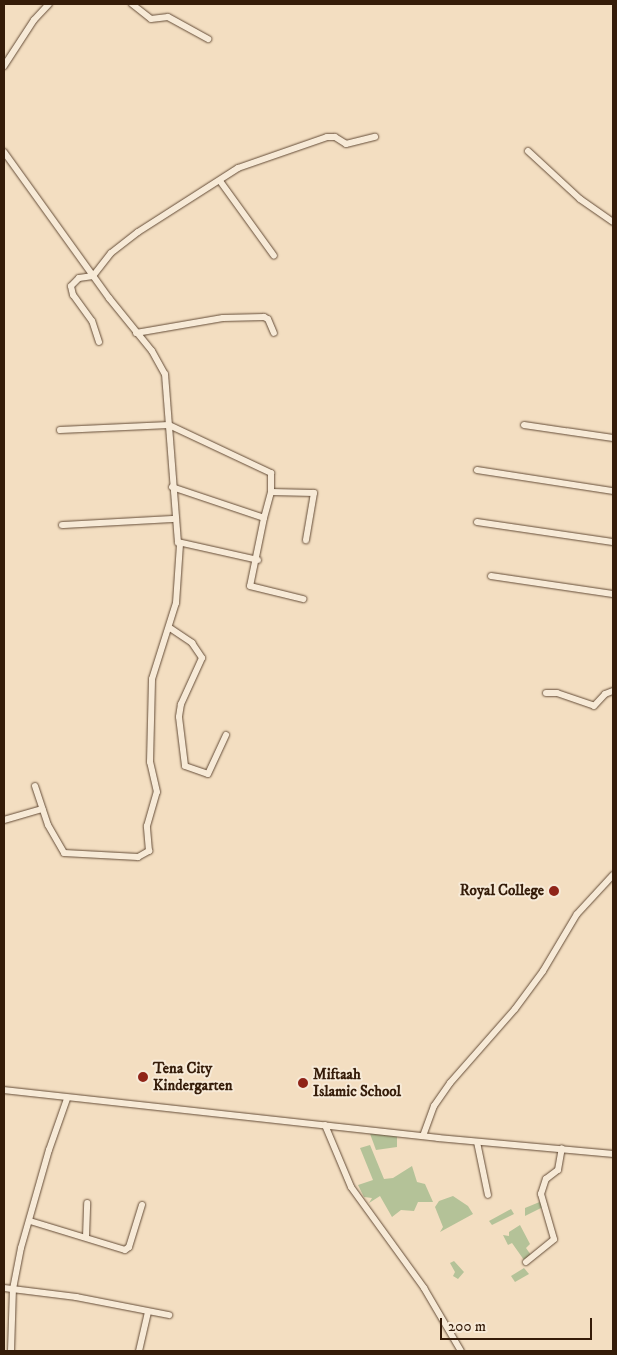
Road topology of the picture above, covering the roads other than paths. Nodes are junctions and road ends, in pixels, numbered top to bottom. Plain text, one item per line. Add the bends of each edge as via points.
1 (49, 4) edge
2 (132, 4) edge
3 (208, 39) dead end
4 (4, 66) edge
5 (375, 137) dead end
6 (528, 151) dead end
7 (4, 152) edge
8 (220, 181) junction
9 (613, 222) edge
10 (274, 256) dead end
11 (93, 276) junction
12 (136, 333) junction
13 (274, 333) dead end
14 (99, 342) dead end
15 (169, 425) junction
16 (524, 425) dead end
17 (60, 430) dead end
18 (613, 438) edge
19 (477, 470) dead end
20 (172, 487) junction
21 (613, 491) edge
22 (272, 492) junction
23 (264, 518) junction
24 (174, 519) junction
25 (477, 522) dead end
26 (62, 525) dead end
27 (306, 540) dead end
28 (613, 542) edge
29 (180, 544) junction
30 (258, 560) junction
31 (491, 576) dead end
32 (613, 594) edge
33 (303, 599) dead end
34 (170, 628) junction
35 (613, 692) edge
36 (546, 693) dead end
37 (226, 735) dead end
38 (35, 786) dead end
39 (42, 810) junction
40 (4, 820) edge
41 (613, 874) edge
42 (4, 1090) edge
43 (67, 1099) junction
44 (325, 1124) junction
45 (423, 1136) junction
46 (476, 1142) junction
47 (562, 1148) junction
48 (613, 1154) edge
49 (488, 1194) dead end
50 (87, 1203) dead end
51 (142, 1205) dead end
52 (30, 1221) junction
53 (86, 1237) junction
54 (526, 1262) dead end
55 (4, 1288) edge
56 (13, 1289) junction
57 (148, 1312) junction
58 (169, 1315) dead end
59 (11, 1351) edge
60 (139, 1351) edge
61 (461, 1351) edge

1 - 4 street via 34,20
2 - 3 street via 151,19 168,17
5 - 8 street via 346,144 333,136 326,137 238,168
6 - 9 street via 580,200
7 - 11 street
8 - 10 street
8 - 11 street via 138,232 111,253
11 - 12 street
11 - 14 street via 79,278 70,287 92,322
12 - 13 street via 223,318 264,317
12 - 15 street via 152,351 165,374
15 - 17 street
15 - 20 street
15 - 22 street via 271,473
16 - 18 street
19 - 21 street
20 - 23 street
20 - 24 street
22 - 23 street
22 - 27 street via 314,493
23 - 30 street
24 - 26 street
24 - 29 street via 175,536
25 - 28 street
29 - 30 street
29 - 34 street via 176,603
30 - 33 street via 249,582 251,588
31 - 32 street
34 - 37 street via 192,643 202,658 181,704 179,717 185,766 208,774
34 - 39 street via 152,679 150,762 157,792 147,826 149,851 138,857 64,853
35 - 36 street via 606,694 594,706 557,693
38 - 39 street
39 - 40 street
41 - 45 street via 576,914 543,972 516,1009 450,1082 434,1106
42 - 43 street
43 - 44 street
43 - 52 street via 43,1168
44 - 45 street
44 - 61 street via 351,1187 424,1288
45 - 46 street
46 - 47 street
46 - 49 street
47 - 48 street
47 - 54 street via 558,1170 546,1180 541,1194 554,1239
50 - 53 street
51 - 53 street via 127,1249
52 - 53 street
52 - 56 street
55 - 56 street
56 - 57 street via 76,1297
56 - 59 street
57 - 58 street
57 - 60 street

